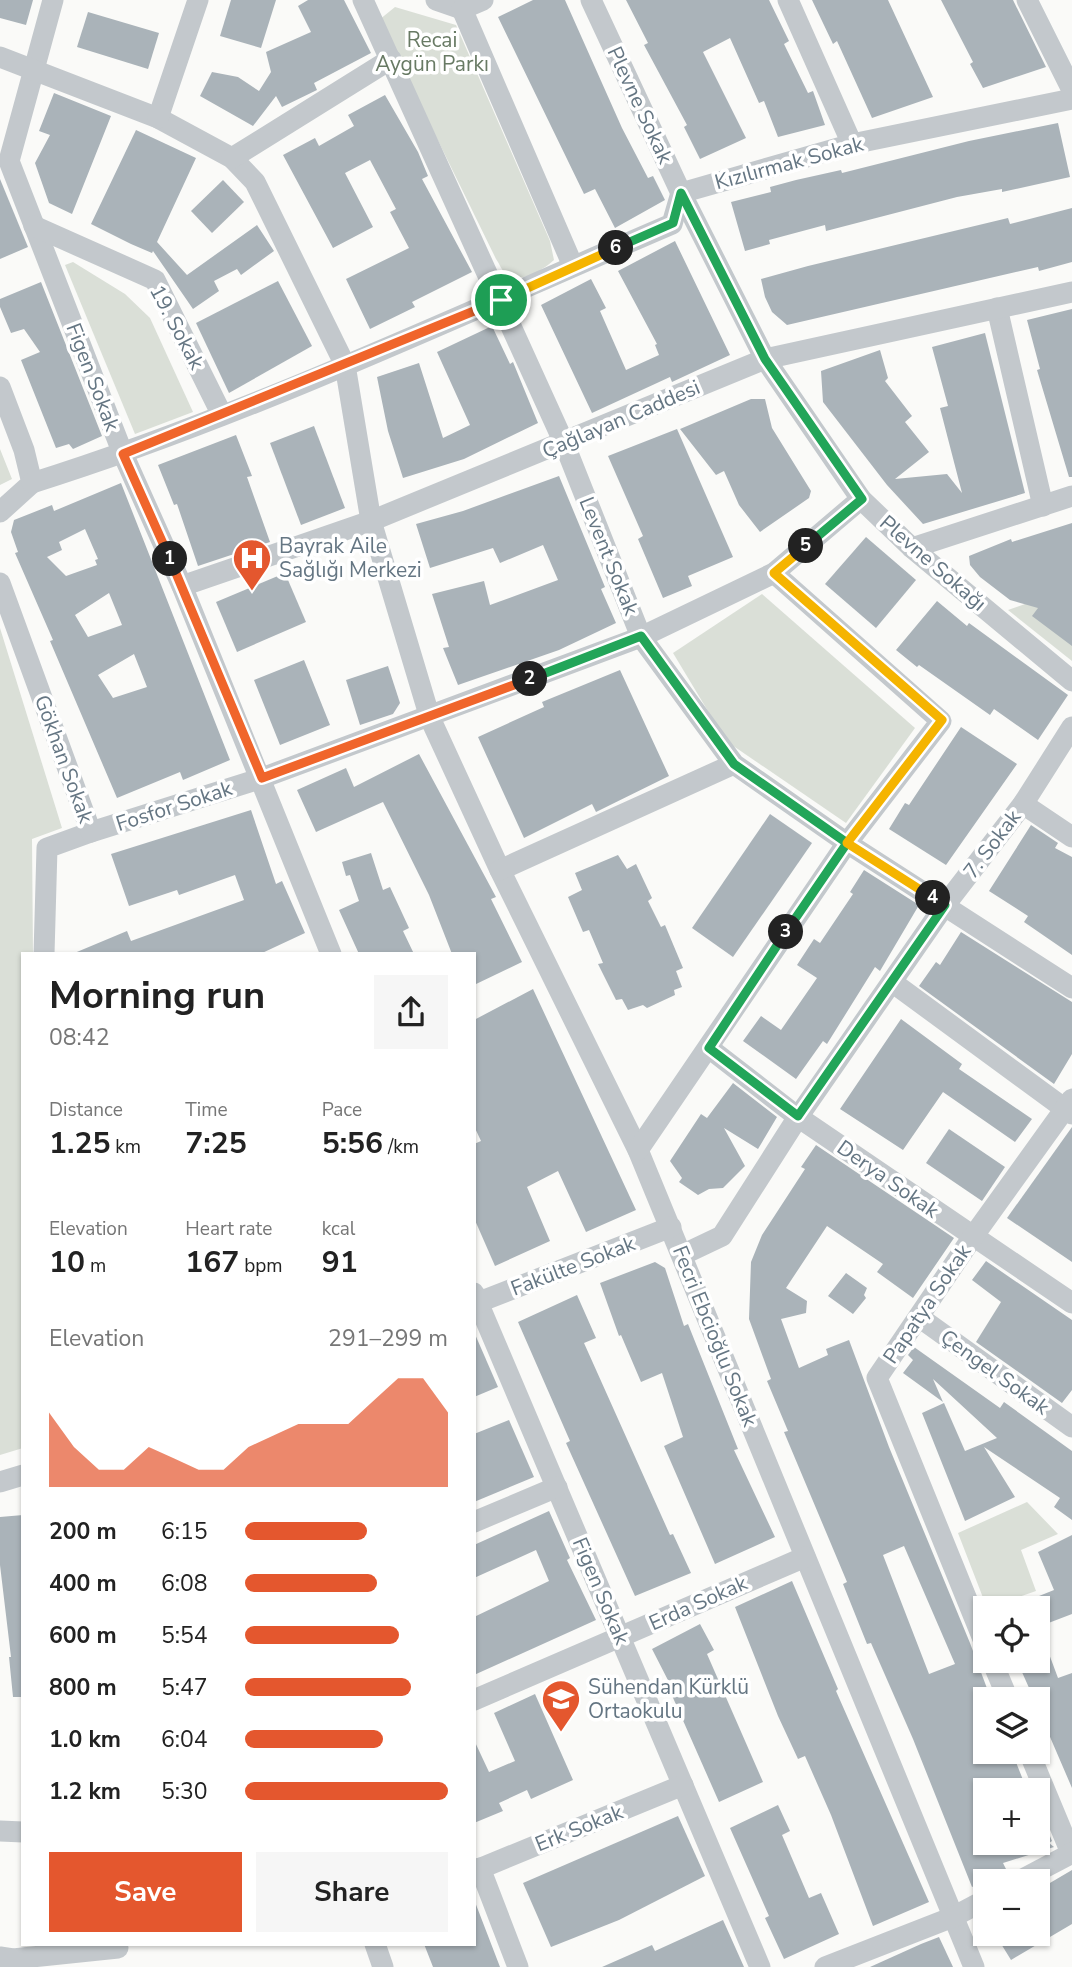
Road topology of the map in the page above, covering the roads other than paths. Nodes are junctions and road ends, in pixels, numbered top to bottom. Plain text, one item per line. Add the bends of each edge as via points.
1 (53, 0) edge
2 (198, 0) edge
3 (363, 0) edge
4 (436, 0) edge
5 (483, 0) edge
6 (592, 0) edge
7 (788, 0) edge
8 (1027, 0) edge
9 (462, 9) junction
10 (0, 57) edge
11 (391, 60) junction
12 (34, 68) junction
13 (1072, 90) edge
14 (1072, 99) edge
15 (158, 118) junction
16 (852, 144) junction
17 (232, 158) junction
18 (681, 193) junction
19 (34, 226) junction
20 (573, 267) junction
21 (1072, 292) edge
22 (501, 300) junction
23 (997, 308) junction
24 (765, 359) junction
25 (345, 365) junction
26 (0, 387) edge
27 (222, 415) junction
28 (564, 443) junction
29 (123, 454) junction
30 (32, 483) junction
31 (1072, 496) edge
32 (862, 499) junction
33 (1043, 506) junction
34 (0, 512) edge
35 (371, 521) junction
36 (912, 548) junction
37 (774, 573) junction
38 (0, 583) edge
39 (182, 586) junction
40 (641, 636) junction
41 (1072, 681) edge
42 (430, 718) junction
43 (1072, 727) edge
44 (734, 764) junction
45 (262, 778) junction
46 (1023, 804) junction
47 (91, 832) junction
48 (1072, 837) edge
49 (847, 843) junction
50 (500, 870) junction
51 (945, 905) junction
52 (44, 952) edge
53 (326, 952) edge
54 (892, 982) junction
55 (1072, 988) edge
56 (709, 1048) junction
57 (1070, 1107) edge
58 (798, 1116) junction
59 (638, 1150) junction
60 (671, 1227) junction
61 (972, 1238) junction
62 (682, 1255) junction
63 (476, 1300) edge
64 (1072, 1303) edge
65 (919, 1317) junction
66 (1072, 1427) edge
67 (21, 1476) edge
68 (0, 1482) edge
69 (557, 1487) junction
70 (476, 1521) edge
71 (805, 1557) junction
72 (973, 1614) edge
73 (620, 1637) junction
74 (476, 1699) edge
75 (1034, 1764) edge
76 (683, 1785) junction
77 (0, 1832) edge
78 (21, 1832) edge
79 (1071, 1853) edge
80 (477, 1869) edge
81 (1042, 1869) edge
82 (973, 1906) edge
83 (953, 1917) junction
84 (376, 1946) edge
85 (118, 1953) edge
86 (0, 1957) edge
87 (383, 1967) edge
88 (518, 1967) edge
89 (760, 1967) edge
90 (825, 1967) edge
91 (974, 1967) edge

1 - 12 street, Figen Sokak
2 - 15 street
3 - 11 street, Levent Sokak
4 - 9 street
5 - 9 street
6 - 18 street, Plevne Sokak
7 - 16 street
8 - 13 street
9 - 20 street
10 - 12 street, Fecri Ebcioğlu Sokak
11 - 17 street
11 - 22 street, Levent Sokak
12 - 15 street, Fecri Ebcioğlu Sokak
12 - 19 street, Figen Sokak via 9,162
14 - 16 street, Kızılırmak Sokak
15 - 17 street, Fecri Ebcioğlu Sokak
16 - 18 street, Kızılırmak Sokak
17 - 25 street, Fecri Ebcioğlu Sokak via 255,182
18 - 20 street via 673,223
18 - 24 street, Plevne Sokak
19 - 27 street, 19. Sokak via 155,280
19 - 29 street, Figen Sokak
20 - 22 street
21 - 23 street, Çağlayan Caddesi
22 - 25 street
22 - 28 street, Levent Sokak
23 - 24 street, Çağlayan Caddesi
23 - 33 street
24 - 28 street, Çağlayan Caddesi
24 - 32 street, Plevne Sokağı
25 - 27 street
25 - 35 street, Fecri Ebcioğlu Sokak
26 - 30 street
27 - 29 street
28 - 35 street, Çağlayan Caddesi
28 - 40 street, Levent Sokak
29 - 30 street
29 - 39 street, Figen Sokak
30 - 34 street
31 - 33 street
32 - 36 street, Plevne Sokağı
32 - 37 street, Fosfor Sokak
33 - 36 street
35 - 39 street, Çağlayan Caddesi
35 - 42 street, Fecri Ebcioğlu Sokak
36 - 41 street, Plevne Sokağı
37 - 40 street, Fosfor Sokak
37 - 49 street via 942,720
38 - 47 street, Gökhan Sokak
39 - 45 street, Figen Sokak
40 - 42 street, Fosfor Sokak
40 - 44 street, Levent Sokak
42 - 45 street, Fosfor Sokak
42 - 50 street, Fecri Ebcioğlu Sokak
43 - 46 street, 7. Sokak
44 - 49 street, Levent Sokak
44 - 50 street
45 - 47 street, Fosfor Sokak
45 - 53 street, Figen Sokak
46 - 48 street
46 - 51 street, 7. Sokak
47 - 52 street, Gökhan Sokak via 47,848
49 - 51 street, Levent Sokak
49 - 56 street
50 - 59 street, Fecri Ebcioğlu Sokak
51 - 54 street, 7. Sokak
51 - 55 street, Levent Sokak
54 - 57 street
54 - 58 street, 7. Sokak
56 - 58 street, Derya Sokak
56 - 59 street
57 - 61 street, Papatya Sokak
58 - 61 street, Derya Sokak
58 - 62 street, 7. Sokak via 722,1236
59 - 60 street, Fecri Ebcioğlu Sokak
60 - 62 street, Fecri Ebcioğlu Sokak
60 - 63 street, Fakülte Sokak
61 - 64 street, Derya Sokak
61 - 65 street, Papatya Sokak
62 - 71 street, Fecri Ebcioğlu Sokak
63 - 69 street, Figen Sokak
65 - 66 street, Çengel Sokak
65 - 72 street, Papatya Sokak via 877,1378
67 - 68 street
69 - 70 street
69 - 73 street, Figen Sokak
71 - 73 street, Erda Sokak
71 - 83 street, Fecri Ebcioğlu Sokak
73 - 74 street, Erda Sokak
73 - 76 street, Figen Sokak
75 - 79 street
76 - 80 street, Erk Sokak
76 - 89 street, Figen Sokak
77 - 78 street
79 - 81 street
80 - 88 street
82 - 83 street
83 - 90 street
83 - 91 street, Fecri Ebcioğlu Sokak
84 - 87 street
85 - 86 street

